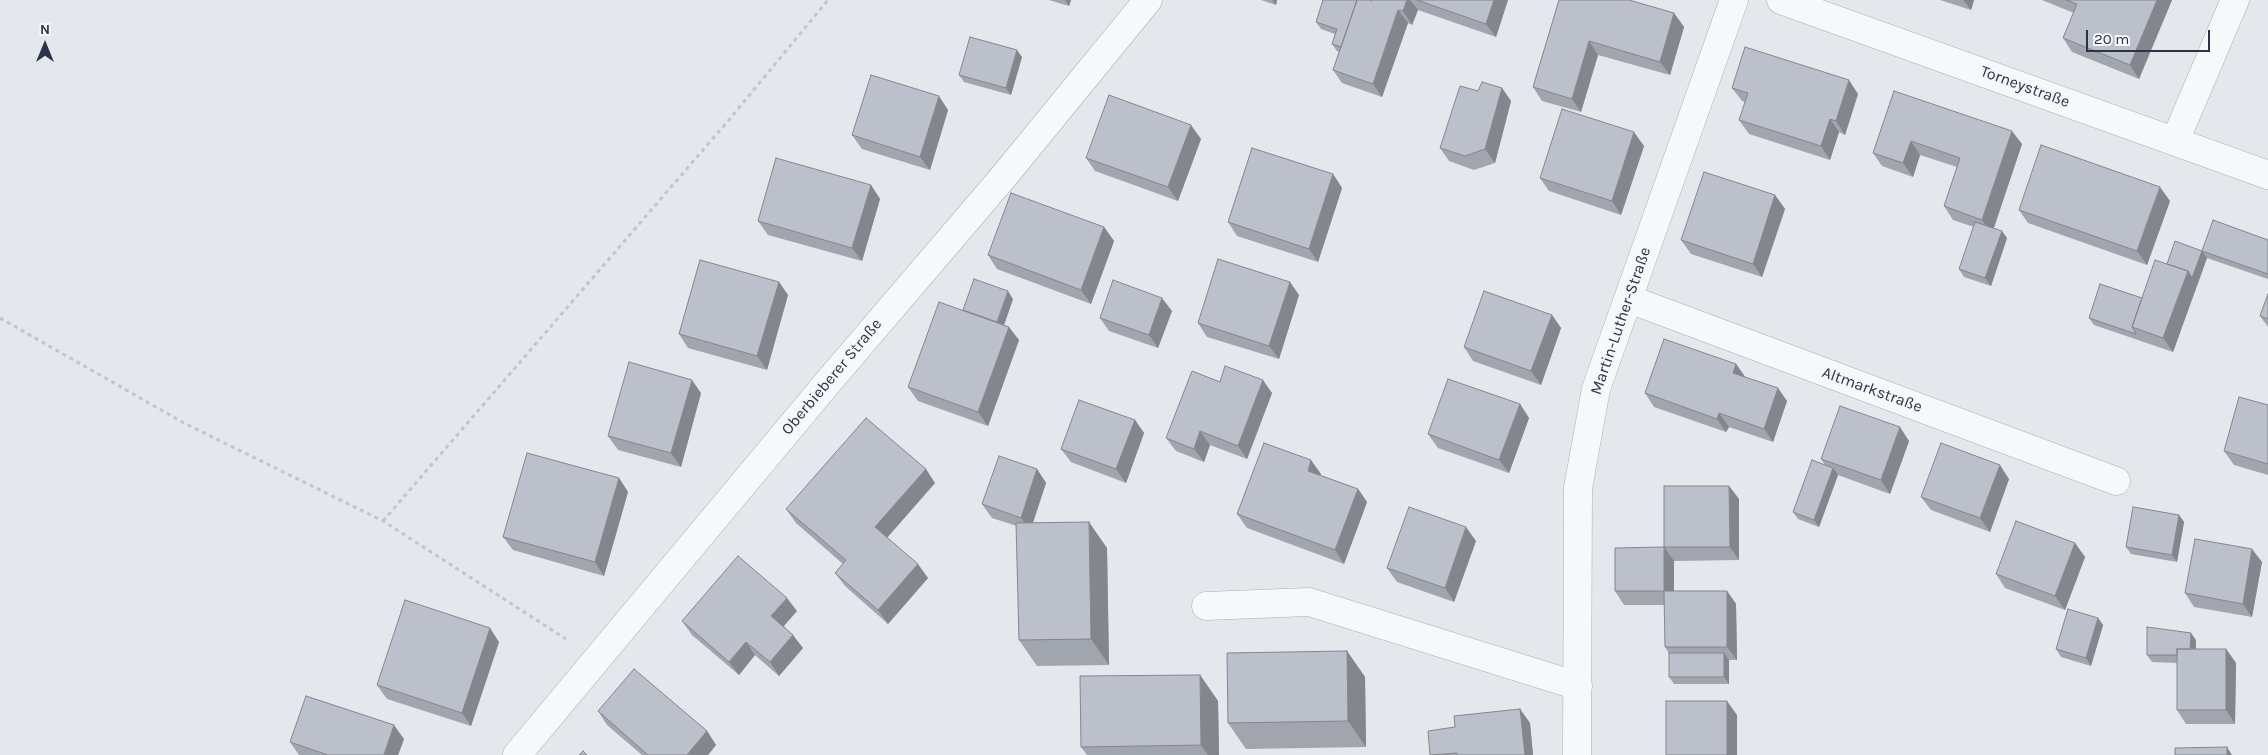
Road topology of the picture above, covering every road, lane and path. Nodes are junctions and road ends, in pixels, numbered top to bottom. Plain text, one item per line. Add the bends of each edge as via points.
1 (828, 0) edge
2 (1148, 0) edge
3 (1734, 0) edge
4 (1781, 0) edge
5 (2235, 0) edge
6 (2175, 141) junction
7 (2268, 175) edge
8 (1629, 299) junction
9 (0, 318) edge
10 (2116, 481) dead end
11 (383, 521) junction
12 (1206, 606) dead end
13 (596, 659) junction
14 (1578, 686) junction
15 (516, 755) edge
16 (1578, 755) edge

1 - 11 path
2 - 13 street, Oberbieberer Straße via 1005,175
3 - 8 street, Martin-Luther-Straße
4 - 6 street, Torneystraße
5 - 6 street
6 - 7 street, Torneystraße
8 - 10 street, Altmarkstraße
8 - 14 street, Martin-Luther-Straße via 1596,389 1578,488
9 - 11 path via 184,423
11 - 13 path
12 - 14 street via 1309,602
13 - 15 street, Oberbieberer Straße
14 - 16 street, Martin-Luther-Straße

